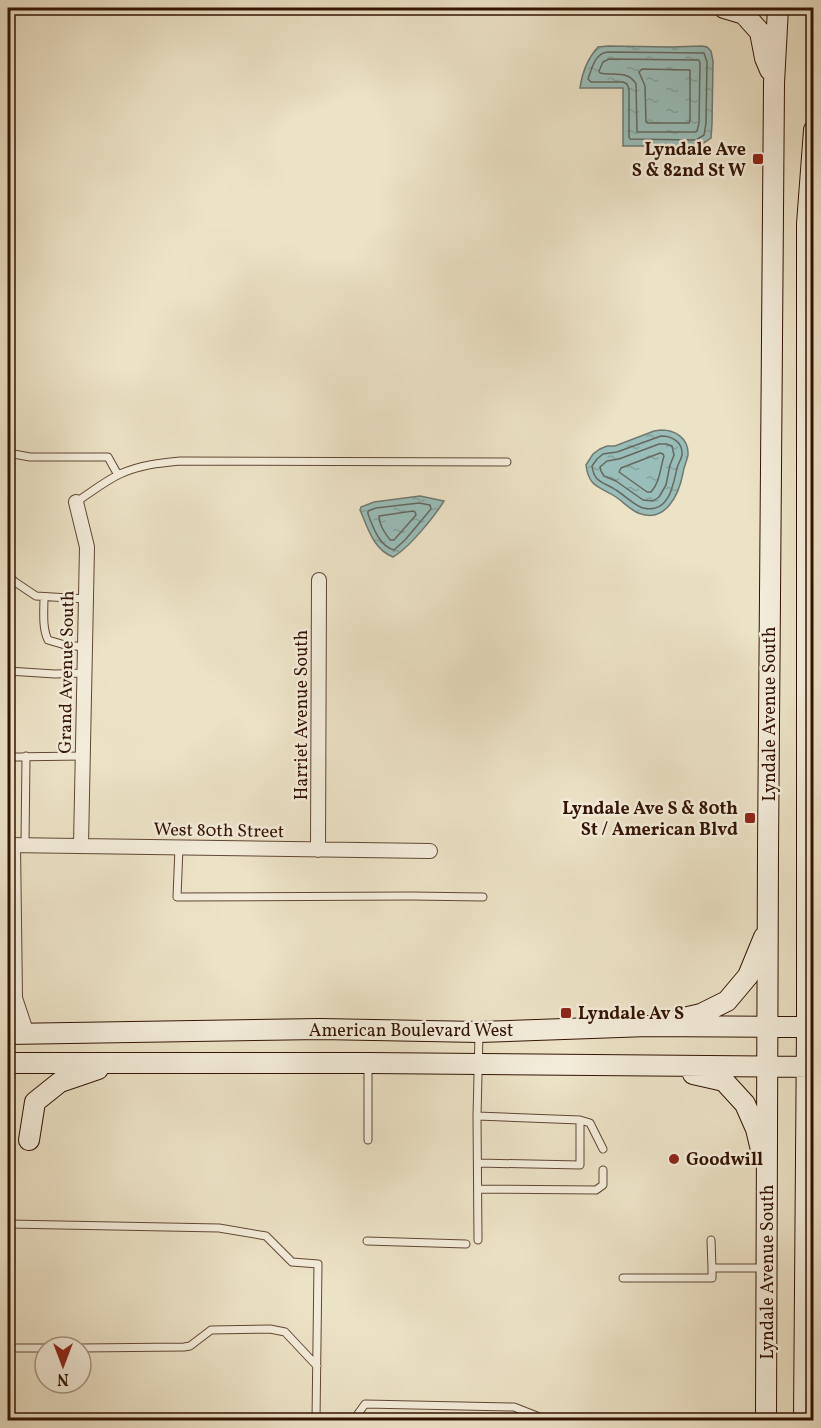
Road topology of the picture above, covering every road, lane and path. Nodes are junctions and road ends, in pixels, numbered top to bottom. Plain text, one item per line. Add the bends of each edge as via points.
1 (724, 8) edge
2 (778, 8) edge
3 (774, 82) junction
4 (813, 130) edge
5 (8, 453) edge
6 (507, 462) dead end
7 (118, 475) junction
8 (76, 502) joint
9 (8, 575) edge
10 (319, 580) dead end
11 (44, 597) junction
12 (86, 599) junction
13 (85, 647) junction
14 (8, 671) edge
15 (84, 674) junction
16 (811, 706) edge
17 (26, 756) junction
18 (83, 756) junction
19 (8, 757) edge
20 (15, 845) edge
21 (81, 845) junction
22 (179, 847) junction
23 (810, 849) edge
24 (318, 850) junction
25 (430, 851) dead end
26 (483, 897) dead end
27 (11, 929) edge
28 (768, 929) junction
29 (810, 929) edge
30 (15, 998) junction
31 (8, 1026) edge
32 (648, 1026) junction
33 (768, 1027) junction
34 (810, 1027) edge
35 (479, 1032) junction
36 (17, 1034) edge
37 (8, 1063) edge
38 (368, 1063) junction
39 (112, 1064) junction
40 (479, 1064) junction
41 (649, 1065) junction
42 (767, 1066) junction
43 (810, 1067) edge
44 (477, 1116) junction
45 (580, 1120) junction
46 (28, 1140) dead end
47 (368, 1140) dead end
48 (603, 1149) dead end
49 (478, 1164) junction
50 (603, 1170) dead end
51 (767, 1170) junction
52 (813, 1173) edge
53 (478, 1189) junction
54 (806, 1197) junction
55 (8, 1224) edge
56 (478, 1240) dead end
57 (711, 1240) dead end
58 (368, 1241) dead end
59 (466, 1244) dead end
60 (712, 1268) junction
61 (767, 1268) junction
62 (623, 1278) dead end
63 (8, 1347) edge
64 (33, 1347) edge
65 (93, 1347) edge
66 (317, 1366) junction
67 (316, 1420) edge
68 (355, 1420) edge
69 (547, 1420) edge
70 (766, 1420) edge
71 (804, 1420) edge

1 - 3 main road via 744,14 760,32
2 - 3 main road, Lyndale Avenue South
3 - 28 main road, Lyndale Avenue South
4 - 16 main road, Lyndale Avenue South via 807,224
5 - 7 lane via 30,457 108,457
6 - 7 lane via 180,461 138,467
7 - 8 lane
8 - 12 street, Grand Avenue South via 87,547
9 - 11 lane via 36,596
10 - 24 street, Harriet Avenue South
11 - 12 lane
11 - 13 lane via 48,640
12 - 13 street, Grand Avenue South
13 - 15 street, Grand Avenue South
14 - 15 lane
15 - 18 street, Grand Avenue South
16 - 23 main road, Lyndale Avenue South
17 - 18 lane
17 - 19 lane
17 - 20 lane
18 - 21 street, Grand Avenue South
20 - 21 street, West 80th Street
20 - 27 street
21 - 22 street, West 80th Street
22 - 24 street, West 80th Street
22 - 26 lane via 177,897
23 - 29 main road, Lyndale Avenue South
24 - 25 street, West 80th Street
27 - 30 street
28 - 32 main road via 748,976 727,1001 701,1014
28 - 33 main road, Lyndale Avenue South
29 - 34 main road, Lyndale Avenue South
30 - 31 street
30 - 36 street
32 - 33 main road, American Boulevard West
32 - 35 main road, American Boulevard West
33 - 34 main road, American Boulevard West
33 - 42 main road, Lyndale Avenue South
34 - 43 main road, Lyndale Avenue South
35 - 36 main road, American Boulevard West via 320,1029
35 - 40 lane
37 - 39 main road, American Boulevard West
38 - 39 main road, American Boulevard West
38 - 40 main road, American Boulevard West
38 - 47 lane
39 - 46 main road via 60,1082 35,1102
40 - 41 main road, American Boulevard West
40 - 44 lane
41 - 42 main road, American Boulevard West
41 - 51 main road via 724,1081 745,1104
42 - 43 main road, American Boulevard West
42 - 51 main road, Lyndale Avenue South
43 - 54 main road, Lyndale Avenue South
44 - 45 lane
44 - 49 lane
45 - 48 lane via 590,1123
45 - 49 lane via 580,1165
49 - 53 lane
50 - 53 lane via 603,1185 596,1190
51 - 61 main road, Lyndale Avenue South
52 - 54 main road
53 - 56 lane
54 - 71 main road, Lyndale Avenue South
55 - 66 lane via 219,1228 266,1236 292,1262 318,1264
57 - 60 lane
58 - 59 lane
60 - 61 lane
60 - 62 lane via 712,1278
61 - 70 main road, Lyndale Avenue South
63 - 64 lane
65 - 66 lane via 184,1347 211,1329 270,1329 285,1332
66 - 67 lane
68 - 69 lane via 365,1404 514,1407

